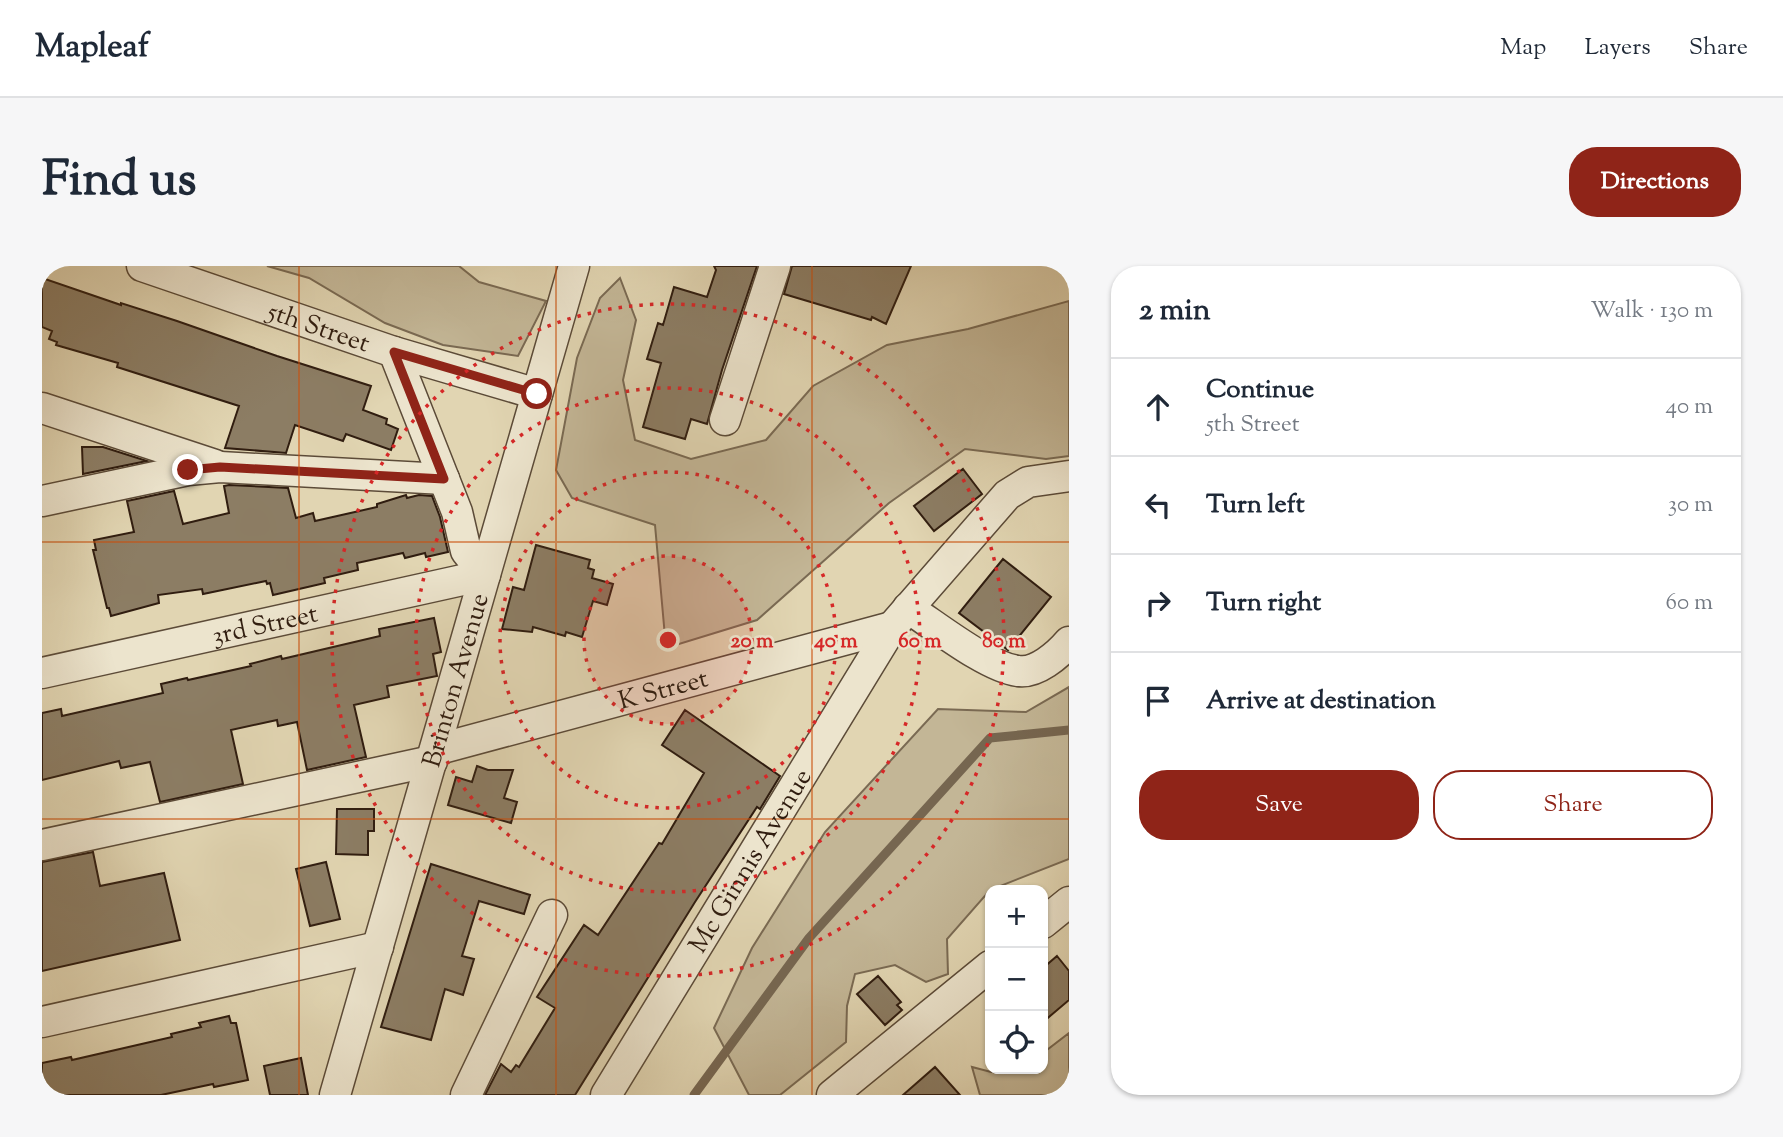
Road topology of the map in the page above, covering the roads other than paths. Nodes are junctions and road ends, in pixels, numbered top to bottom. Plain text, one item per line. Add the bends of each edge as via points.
1 (142, 266) edge
2 (574, 266) edge
3 (775, 266) edge
4 (394, 352) junction
5 (537, 394) junction
6 (42, 408) edge
7 (725, 420) dead end
8 (220, 467) junction
9 (1069, 475) edge
10 (444, 479) junction
11 (42, 501) edge
12 (485, 575) junction
13 (900, 618) junction
14 (1069, 642) edge
15 (42, 673) edge
16 (433, 755) junction
17 (42, 845) edge
18 (1069, 902) edge
19 (552, 915) dead end
20 (1048, 919) edge
21 (378, 947) junction
22 (985, 970) edge
23 (42, 1022) edge
24 (335, 1095) edge
25 (466, 1095) edge
26 (606, 1095) edge
27 (832, 1095) edge

1 - 4 street, 5th Street
2 - 5 street, Brinton Avenue
3 - 7 street
4 - 5 street, 5th Street
4 - 10 street
5 - 12 street, Brinton Avenue
6 - 8 street
8 - 10 street
8 - 11 street
9 - 13 street, Mc Ginnis Avenue via 1028,482 1007,495
10 - 12 street via 466,551
12 - 15 street, 3rd Street
12 - 16 street, Brinton Avenue
13 - 14 street via 1020,672 1040,666
13 - 16 street, K Street
13 - 26 street, Mc Ginnis Avenue
16 - 17 street, K Street
16 - 21 street, Brinton Avenue
18 - 20 street
19 - 25 street
21 - 23 street
21 - 24 street, Brinton Avenue
22 - 27 street

